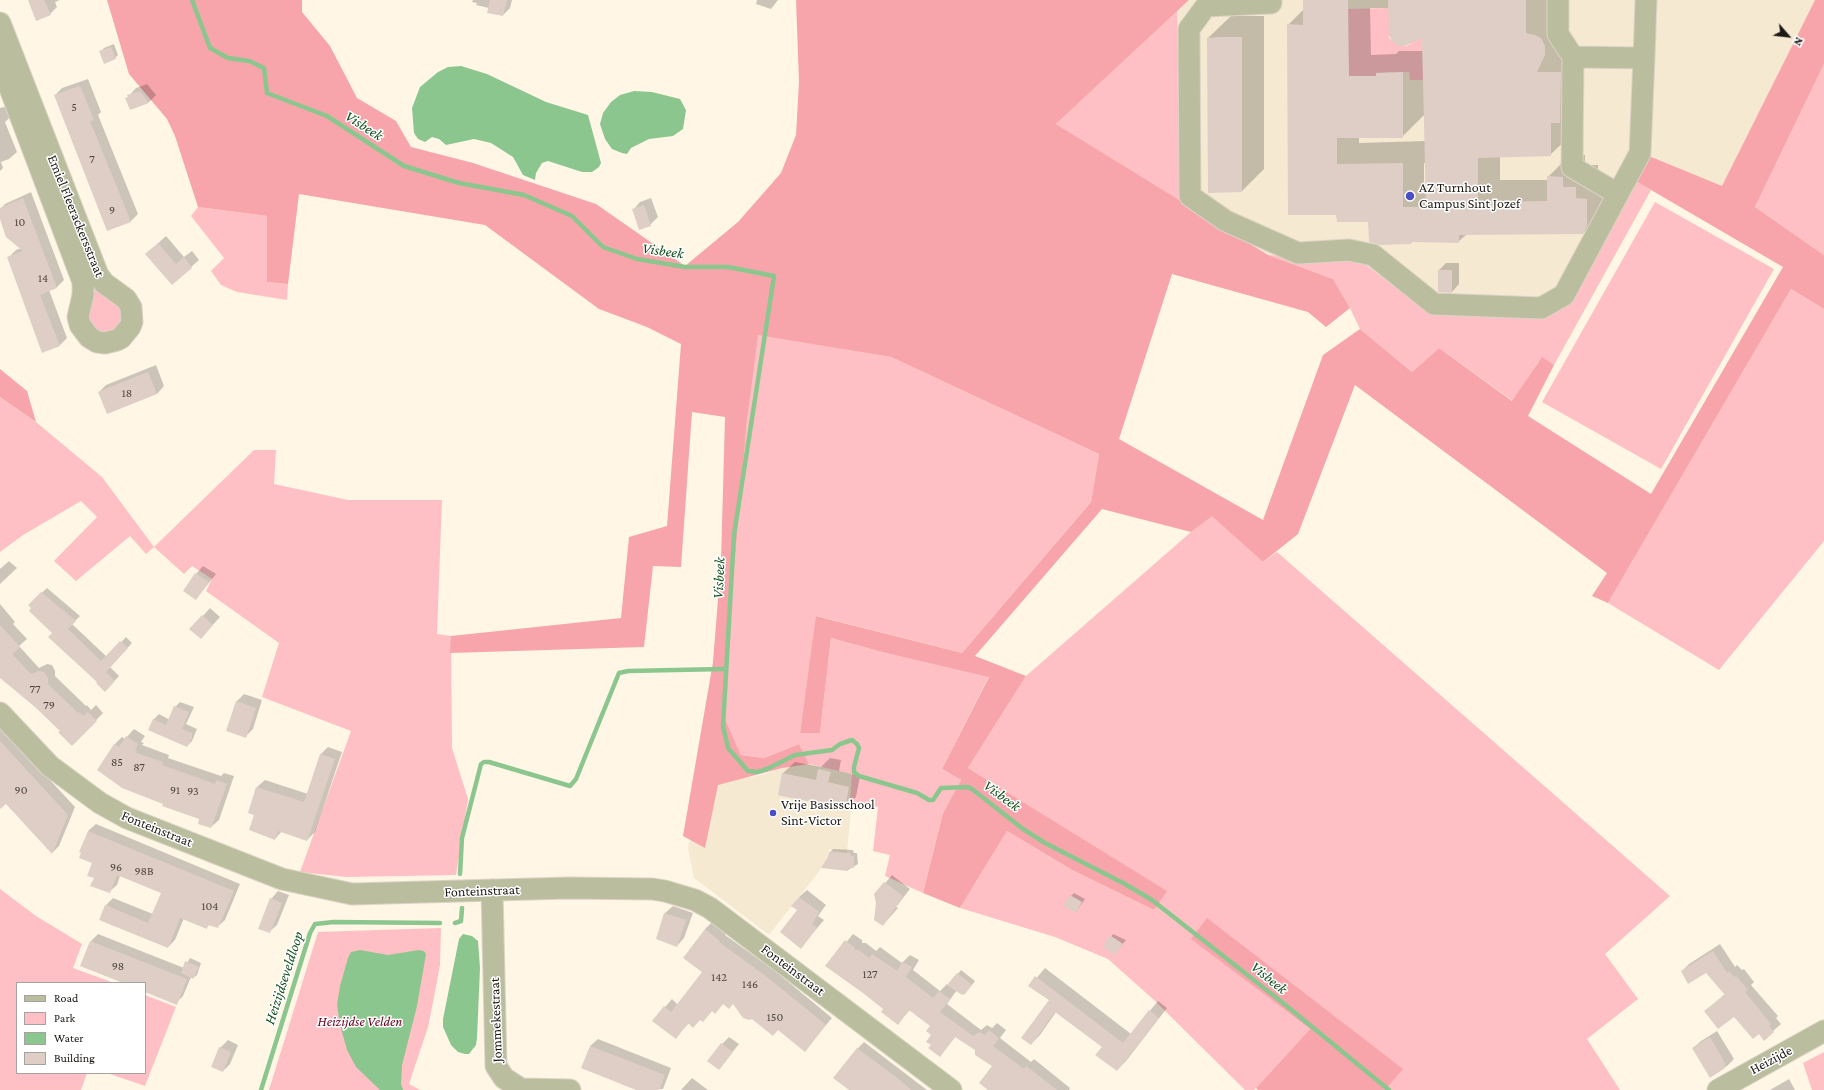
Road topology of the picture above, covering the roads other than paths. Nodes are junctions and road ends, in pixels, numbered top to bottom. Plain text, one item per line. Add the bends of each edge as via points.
1 (1271, 0) edge
2 (1558, 0) edge
3 (1646, 0) edge
4 (0, 23) edge
5 (1573, 57) junction
6 (0, 62) edge
7 (1643, 62) junction
8 (1651, 123) dead end
9 (1618, 194) junction
10 (0, 713) edge
11 (492, 890) junction
12 (1824, 1032) edge
13 (570, 1090) edge
14 (950, 1090) edge
15 (1718, 1090) edge

1 - 9 street via 1271,3 1206,6 1188,29 1190,196 1226,221 1298,253 1349,250 1373,255 1434,304 1541,308 1564,295
2 - 5 street via 1558,34
3 - 7 street
4 - 6 street, Emiel Fleerackersstraat via 98,275 131,307 132,322 121,338 105,343 97,342 88,337 80,325 78,317 83,282
5 - 7 street
5 - 9 street via 1572,167
7 - 8 street via 1652,97
7 - 9 street via 1640,154
10 - 11 street, Fonteinstraat via 50,766 100,803 128,818 266,874 352,894
11 - 13 street, Jommekestraat via 496,1066 504,1078 521,1089
11 - 14 street, Fonteinstraat via 652,890 665,891 700,902
12 - 15 street, Heizijde

